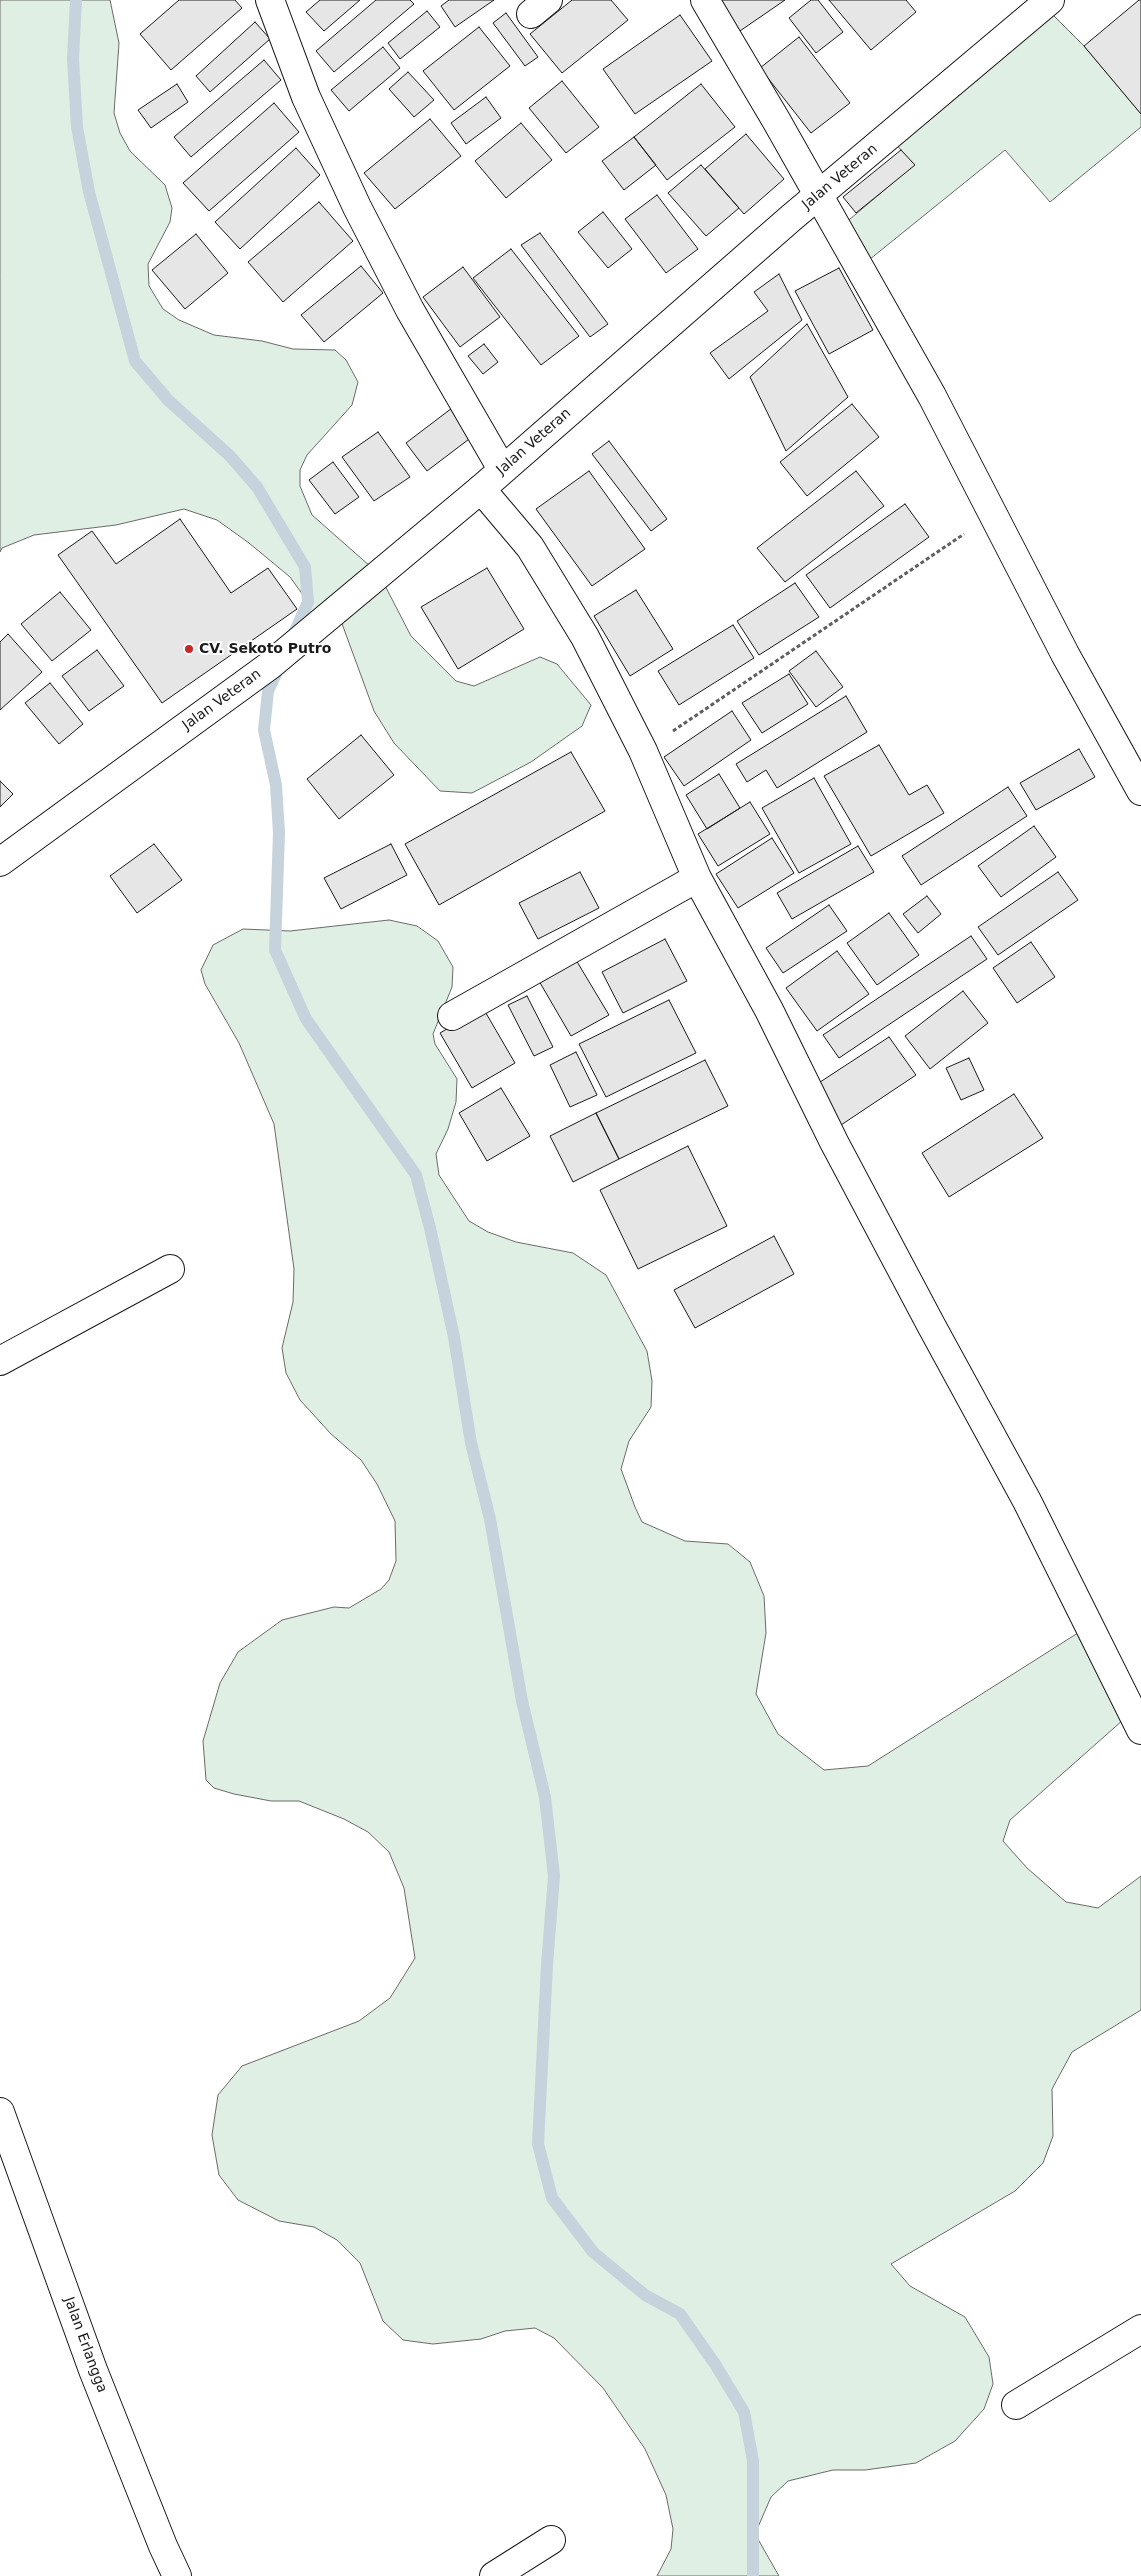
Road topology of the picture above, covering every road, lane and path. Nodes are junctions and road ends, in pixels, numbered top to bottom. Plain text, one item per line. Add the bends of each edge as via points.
1 (270, 0) edge
2 (705, 0) edge
3 (1044, 2) edge
4 (818, 196) junction
5 (502, 469) junction
6 (481, 488) junction
7 (994, 514) junction
8 (643, 752) junction
9 (1141, 791) edge
10 (0, 862) edge
11 (697, 878) junction
12 (452, 1016) dead end
13 (170, 1268) dead end
14 (0, 1361) edge
15 (1141, 1730) edge
16 (0, 2112) edge
17 (1141, 2329) edge
18 (1016, 2405) dead end
19 (551, 2540) dead end
20 (177, 2576) edge
21 (494, 2576) edge

1 - 5 street via 306,97 357,207 410,310
2 - 4 street
3 - 4 street, Jalan Veteran
4 - 5 street, Jalan Veteran
4 - 7 street via 932,396
5 - 6 street, Jalan Veteran
6 - 8 street via 530,547 585,637
6 - 10 street, Jalan Veteran via 269,666
7 - 8 path
7 - 9 street via 1065,654
8 - 11 street
11 - 12 street
11 - 15 street via 769,1010 834,1142 1027,1501
13 - 14 street
16 - 20 street, Jalan Erlangga via 93,2370
17 - 18 street
19 - 21 street

